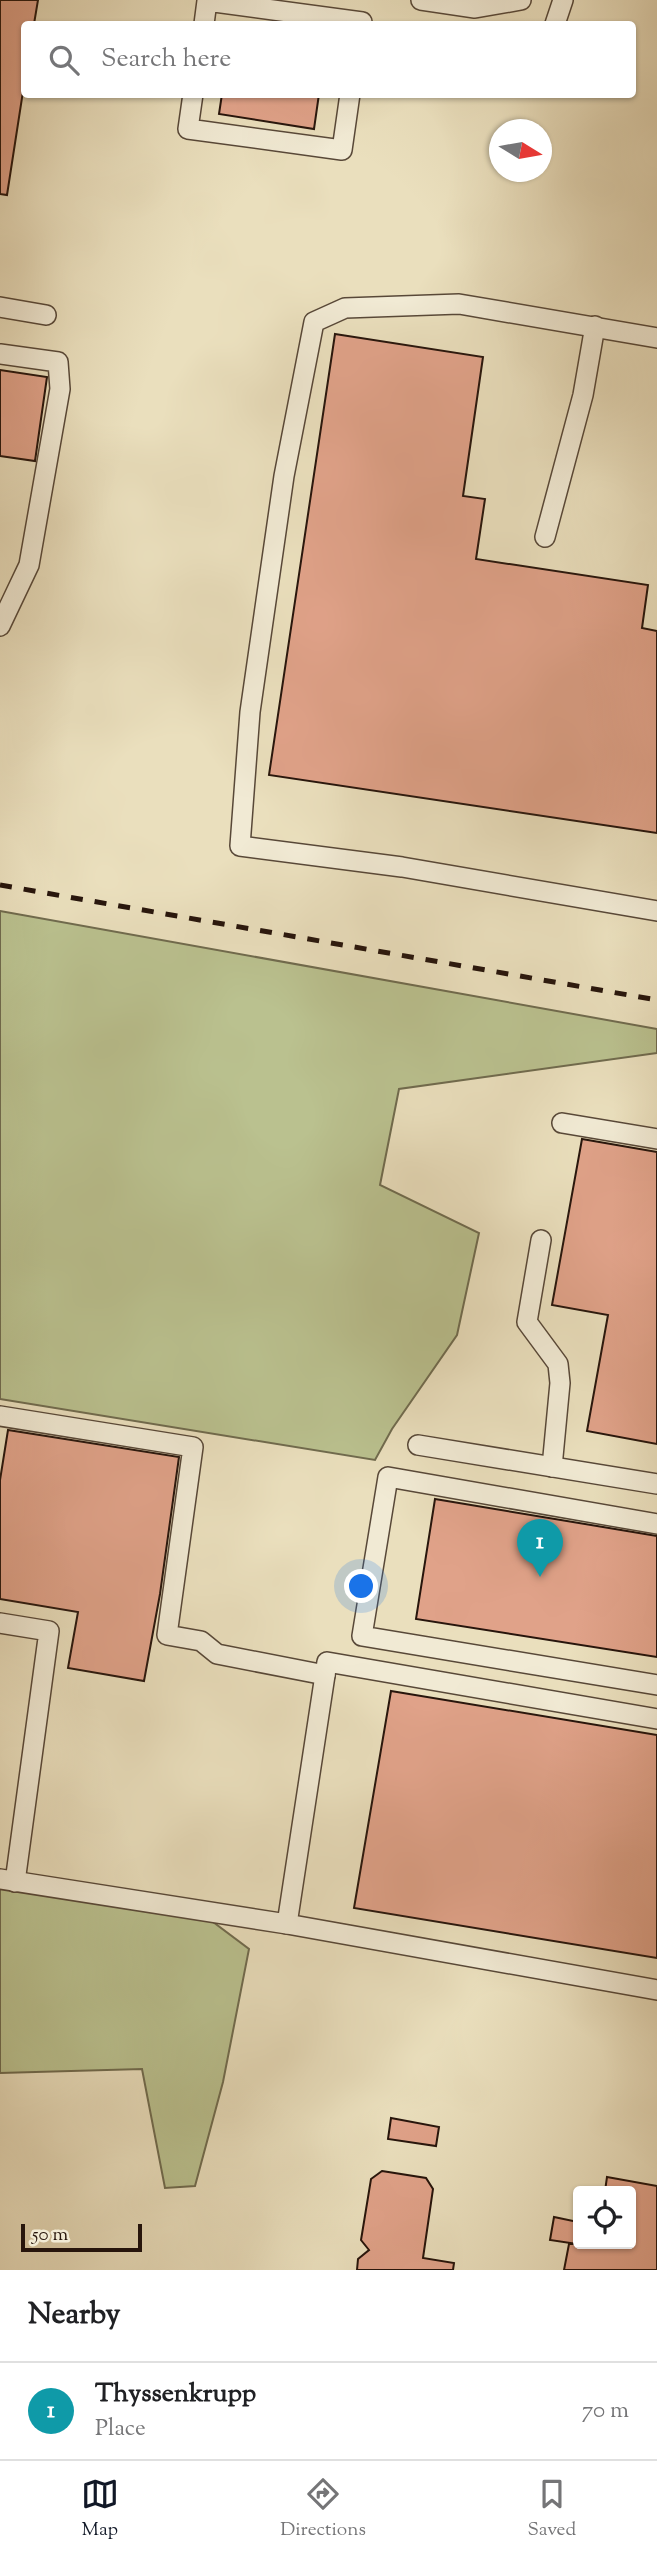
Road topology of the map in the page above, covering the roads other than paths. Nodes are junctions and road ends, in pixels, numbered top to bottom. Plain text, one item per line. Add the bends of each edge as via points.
1 (421, 0) edge
2 (521, 0) edge
3 (563, 0) edge
4 (204, 21) edge
5 (346, 21) edge
6 (556, 21) edge
7 (192, 98) edge
8 (349, 98) edge
9 (0, 307) edge
10 (47, 315) dead end
11 (596, 326) junction
12 (657, 338) edge
13 (0, 354) edge
14 (545, 537) dead end
15 (0, 626) edge
16 (657, 911) edge
17 (562, 1123) dead end
18 (657, 1139) edge
19 (541, 1240) dead end
20 (0, 1416) edge
21 (418, 1445) dead end
22 (552, 1467) junction
23 (657, 1484) edge
24 (657, 1524) edge
25 (0, 1623) edge
26 (326, 1675) junction
27 (657, 1685) edge
28 (657, 1719) edge
29 (8, 1880) edge
30 (286, 1924) junction
31 (657, 1990) edge

1 - 2 lane via 475,8
3 - 6 lane
4 - 5 lane via 207,1
7 - 8 lane via 188,129 342,150
9 - 10 lane
11 - 12 lane
11 - 14 lane via 583,396
11 - 16 lane via 459,304 345,308 313,322 284,476 250,712 240,846 402,867
13 - 15 lane via 58,362 60,389 29,565
17 - 18 lane
19 - 22 lane via 527,1322 558,1364
20 - 26 lane via 193,1447 167,1635 201,1641 217,1654
21 - 22 lane
22 - 23 lane
24 - 27 lane via 388,1477 362,1636
25 - 29 lane via 49,1631
26 - 28 lane via 327,1662
26 - 30 lane
29 - 30 lane
30 - 31 lane

